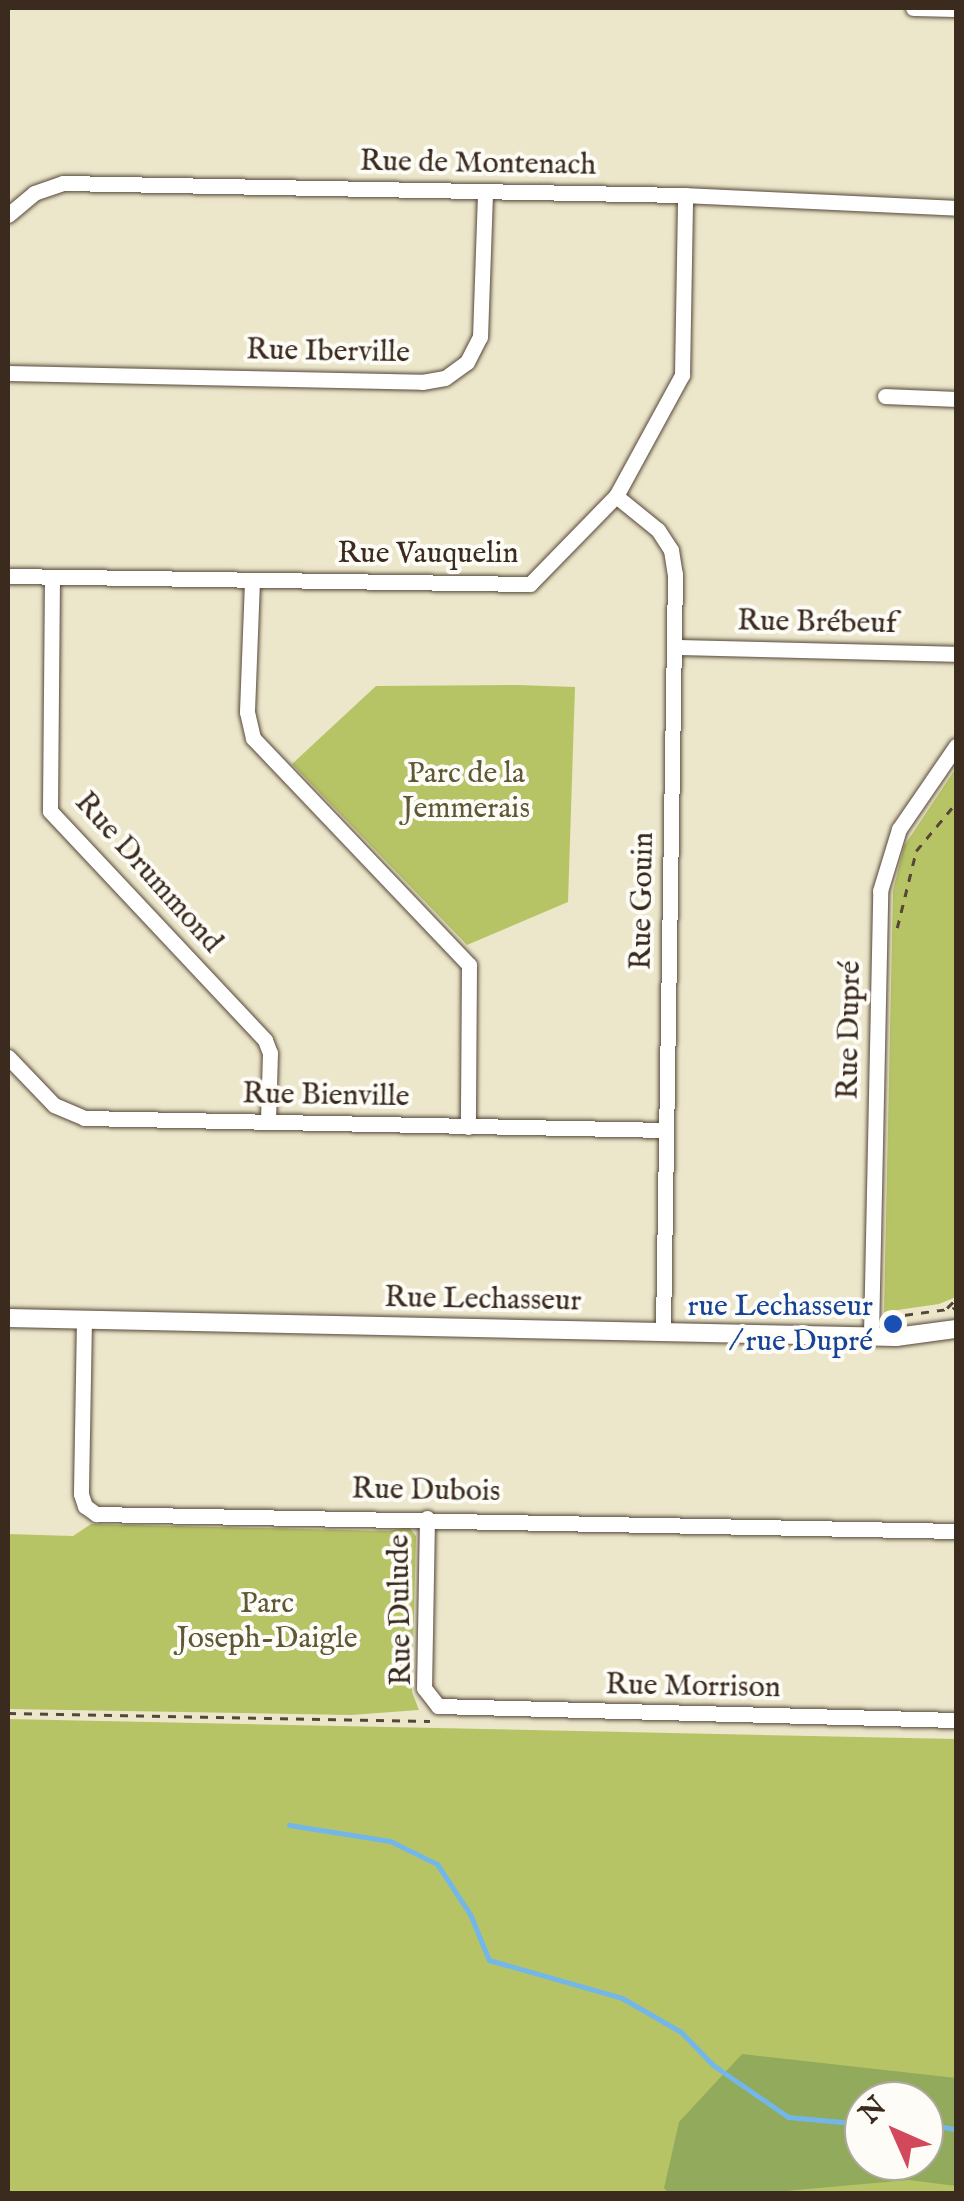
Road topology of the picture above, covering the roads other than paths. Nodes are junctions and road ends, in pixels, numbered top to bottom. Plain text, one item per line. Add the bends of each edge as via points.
1 (913, 8) edge
2 (956, 8) edge
3 (485, 192) junction
4 (685, 196) junction
5 (956, 208) edge
6 (8, 215) edge
7 (8, 373) edge
8 (885, 396) dead end
9 (956, 399) edge
10 (616, 496) junction
11 (8, 576) edge
12 (52, 577) junction
13 (252, 581) junction
14 (676, 647) junction
15 (956, 654) edge
16 (956, 746) edge
17 (8, 1057) edge
18 (268, 1122) junction
19 (468, 1126) junction
20 (666, 1130) junction
21 (8, 1318) edge
22 (84, 1319) junction
23 (956, 1329) edge
24 (663, 1331) junction
25 (871, 1335) junction
26 (427, 1518) junction
27 (956, 1531) edge
28 (431, 1701) joint
29 (956, 1720) edge

1 - 2 street
3 - 4 street, Rue de Montenach
3 - 6 street, Rue de Montenach via 63,183 34,193
3 - 7 street, Rue Iberville via 480,337 468,362 444,378
4 - 5 street, Rue de Montenach
4 - 10 street, Rue Vauquelin via 682,374
8 - 9 street
10 - 13 street, Rue Vauquelin via 524,586
10 - 14 street, Rue Gouin via 658,530 671,550
11 - 12 street, Rue Vauquelin
12 - 13 street, Rue Vauquelin
12 - 18 street, Rue Drummond via 50,810 265,1040
13 - 19 street via 247,712 253,738 470,968
14 - 15 street, Rue Brébeuf
14 - 20 street, Rue Gouin
16 - 25 street, Rue Dupré via 899,829 880,892
17 - 18 street, Rue Bienville via 54,1105 78,1117
18 - 19 street, Rue Bienville
19 - 20 street, Rue Bienville
20 - 24 street, Rue Gouin
21 - 22 street, Rue Lechasseur
22 - 24 street, Rue Lechasseur
22 - 26 street, Rue Dubois via 81,1494 92,1512
23 - 25 street, Rue Lechasseur
24 - 25 street, Rue Lechasseur
26 - 27 street, Rue Dubois
26 - 28 street, Rue Dulude via 424,1683
28 - 29 street, Rue Morrison via 448,1708

